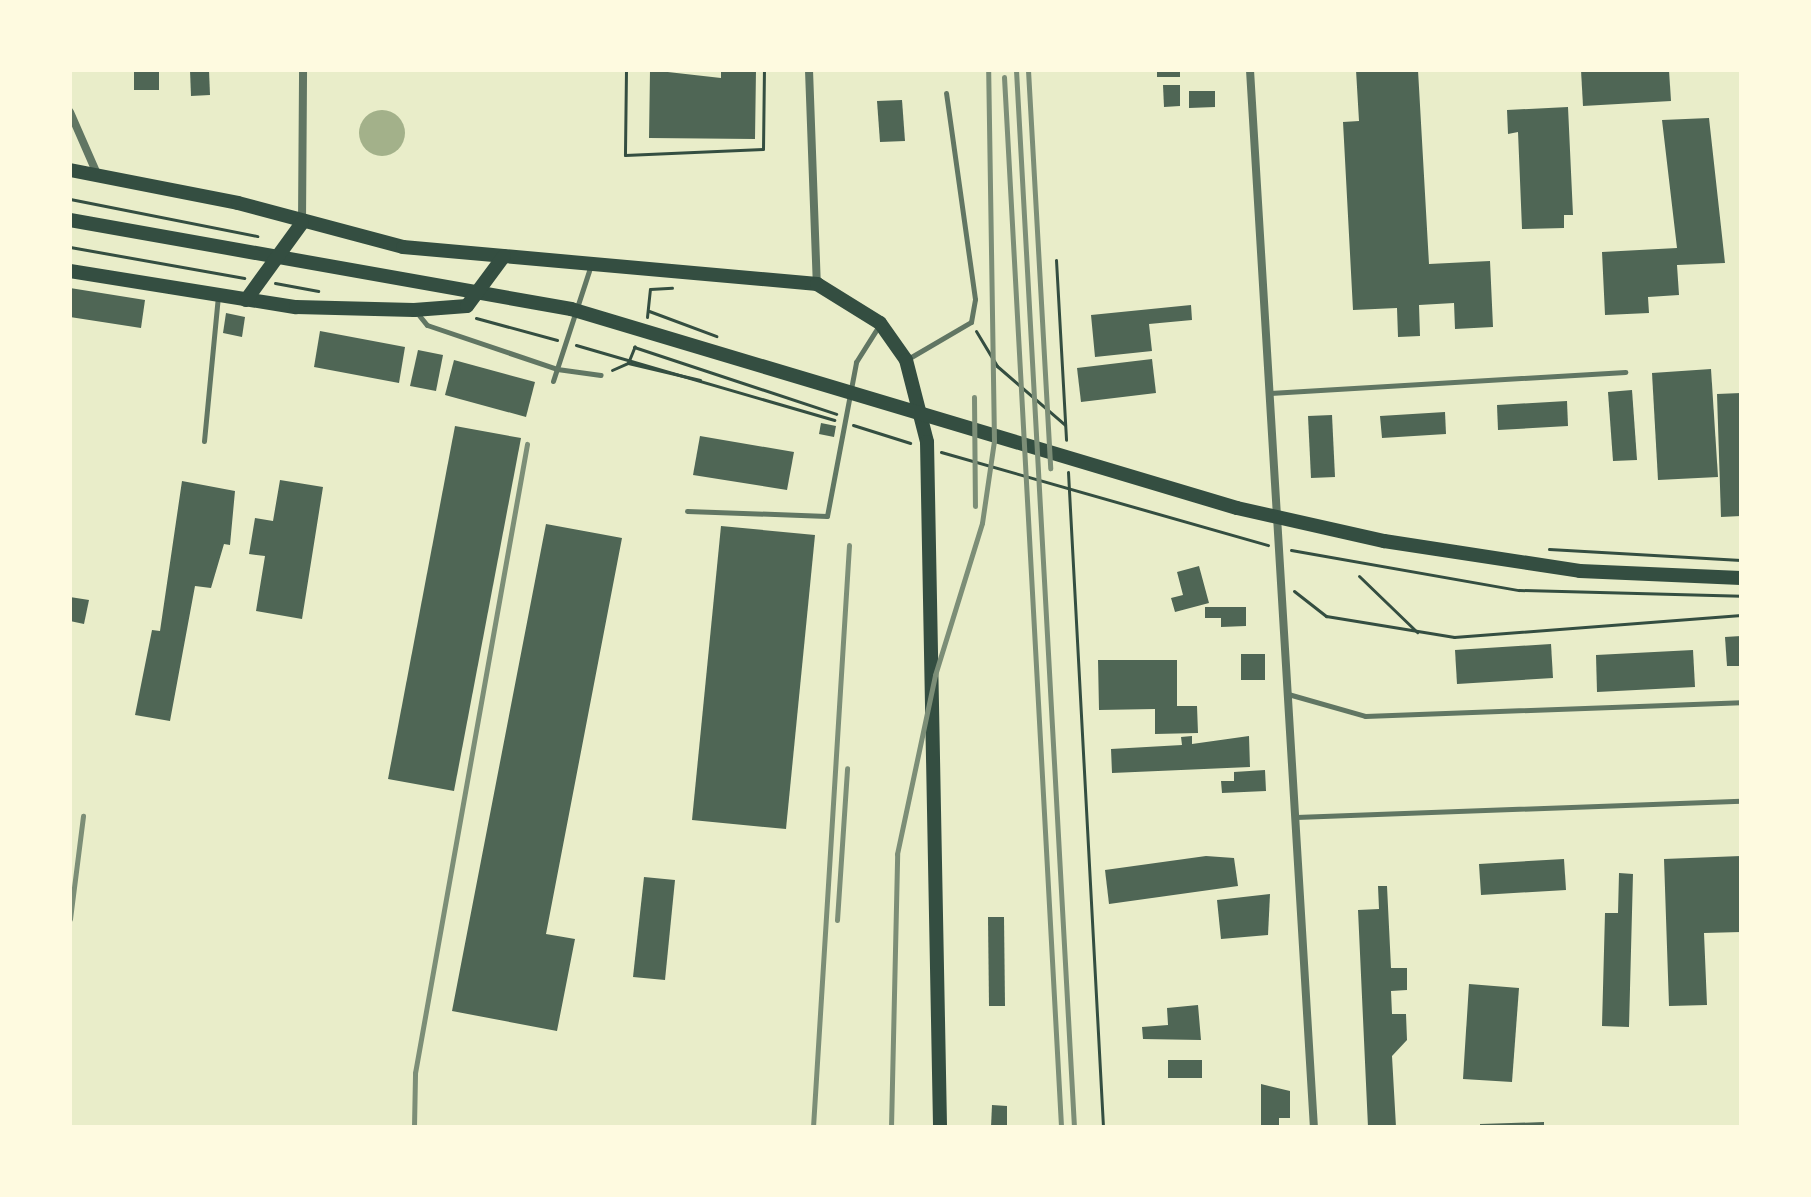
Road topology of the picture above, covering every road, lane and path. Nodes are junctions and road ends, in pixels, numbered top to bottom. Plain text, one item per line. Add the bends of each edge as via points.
1 (303, 70) edge
2 (626, 70) edge
3 (764, 70) edge
4 (809, 70) edge
5 (1250, 70) edge
6 (946, 93) dead end
7 (70, 112) edge
8 (70, 170) edge
9 (98, 176) junction
10 (70, 220) edge
11 (302, 223) junction
12 (70, 247) edge
13 (504, 256) junction
14 (1056, 260) dead end
15 (591, 265) junction
16 (70, 271) edge
17 (817, 284) junction
18 (322, 291) dead end
19 (218, 293) junction
20 (246, 300) junction
21 (414, 310) junction
22 (649, 311) dead end
23 (463, 316) dead end
24 (971, 322) junction
25 (880, 323) junction
26 (713, 343) dead end
27 (634, 347) dead end
28 (906, 360) junction
29 (628, 363) dead end
30 (557, 369) junction
31 (1625, 372) dead end
32 (601, 375) dead end
33 (700, 380) junction
34 (553, 381) dead end
35 (1270, 393) junction
36 (849, 418) junction
37 (1065, 425) junction
38 (204, 441) dead end
39 (912, 443) dead end
40 (927, 448) dead end
41 (687, 511) dead end
42 (1533, 548) dead end
43 (1741, 560) edge
44 (1359, 576) dead end
45 (1741, 578) edge
46 (1282, 581) junction
47 (1741, 596) edge
48 (1741, 615) edge
49 (1418, 633) junction
50 (1288, 694) junction
51 (1741, 702) edge
52 (1741, 801) edge
53 (1296, 817) junction
54 (940, 1127) edge
55 (1103, 1127) edge
56 (1314, 1127) edge

1 - 11 street
2 - 3 path via 625,155 763,149
4 - 17 street
5 - 35 street
6 - 24 lane via 971,245
7 - 9 street
8 - 9 main road
9 - 11 main road
10 - 45 main road via 571,309 1237,508 1384,541 1535,567
11 - 13 main road via 356,239
11 - 20 main road
12 - 18 path
13 - 15 main road
13 - 21 main road via 467,306
14 - 37 path
15 - 17 main road
15 - 30 lane
16 - 19 main road
17 - 25 main road
19 - 20 main road
19 - 38 lane
20 - 21 main road
21 - 30 lane via 427,325
22 - 26 path via 717,335
23 - 33 path
24 - 28 lane
24 - 37 path via 997,366
25 - 28 main road
25 - 36 lane via 856,362
27 - 36 path
28 - 54 main road via 927,442
29 - 33 path
30 - 32 lane
30 - 34 lane
31 - 35 lane
33 - 39 path
35 - 46 street
36 - 41 lane via 827,516
37 - 55 path
40 - 47 path via 1267,545 1384,569 1519,590
42 - 43 path
44 - 49 path
46 - 49 path via 1326,616
46 - 50 street
48 - 49 path via 1599,630
50 - 51 lane via 1365,716
50 - 53 street
52 - 53 lane
53 - 56 street

